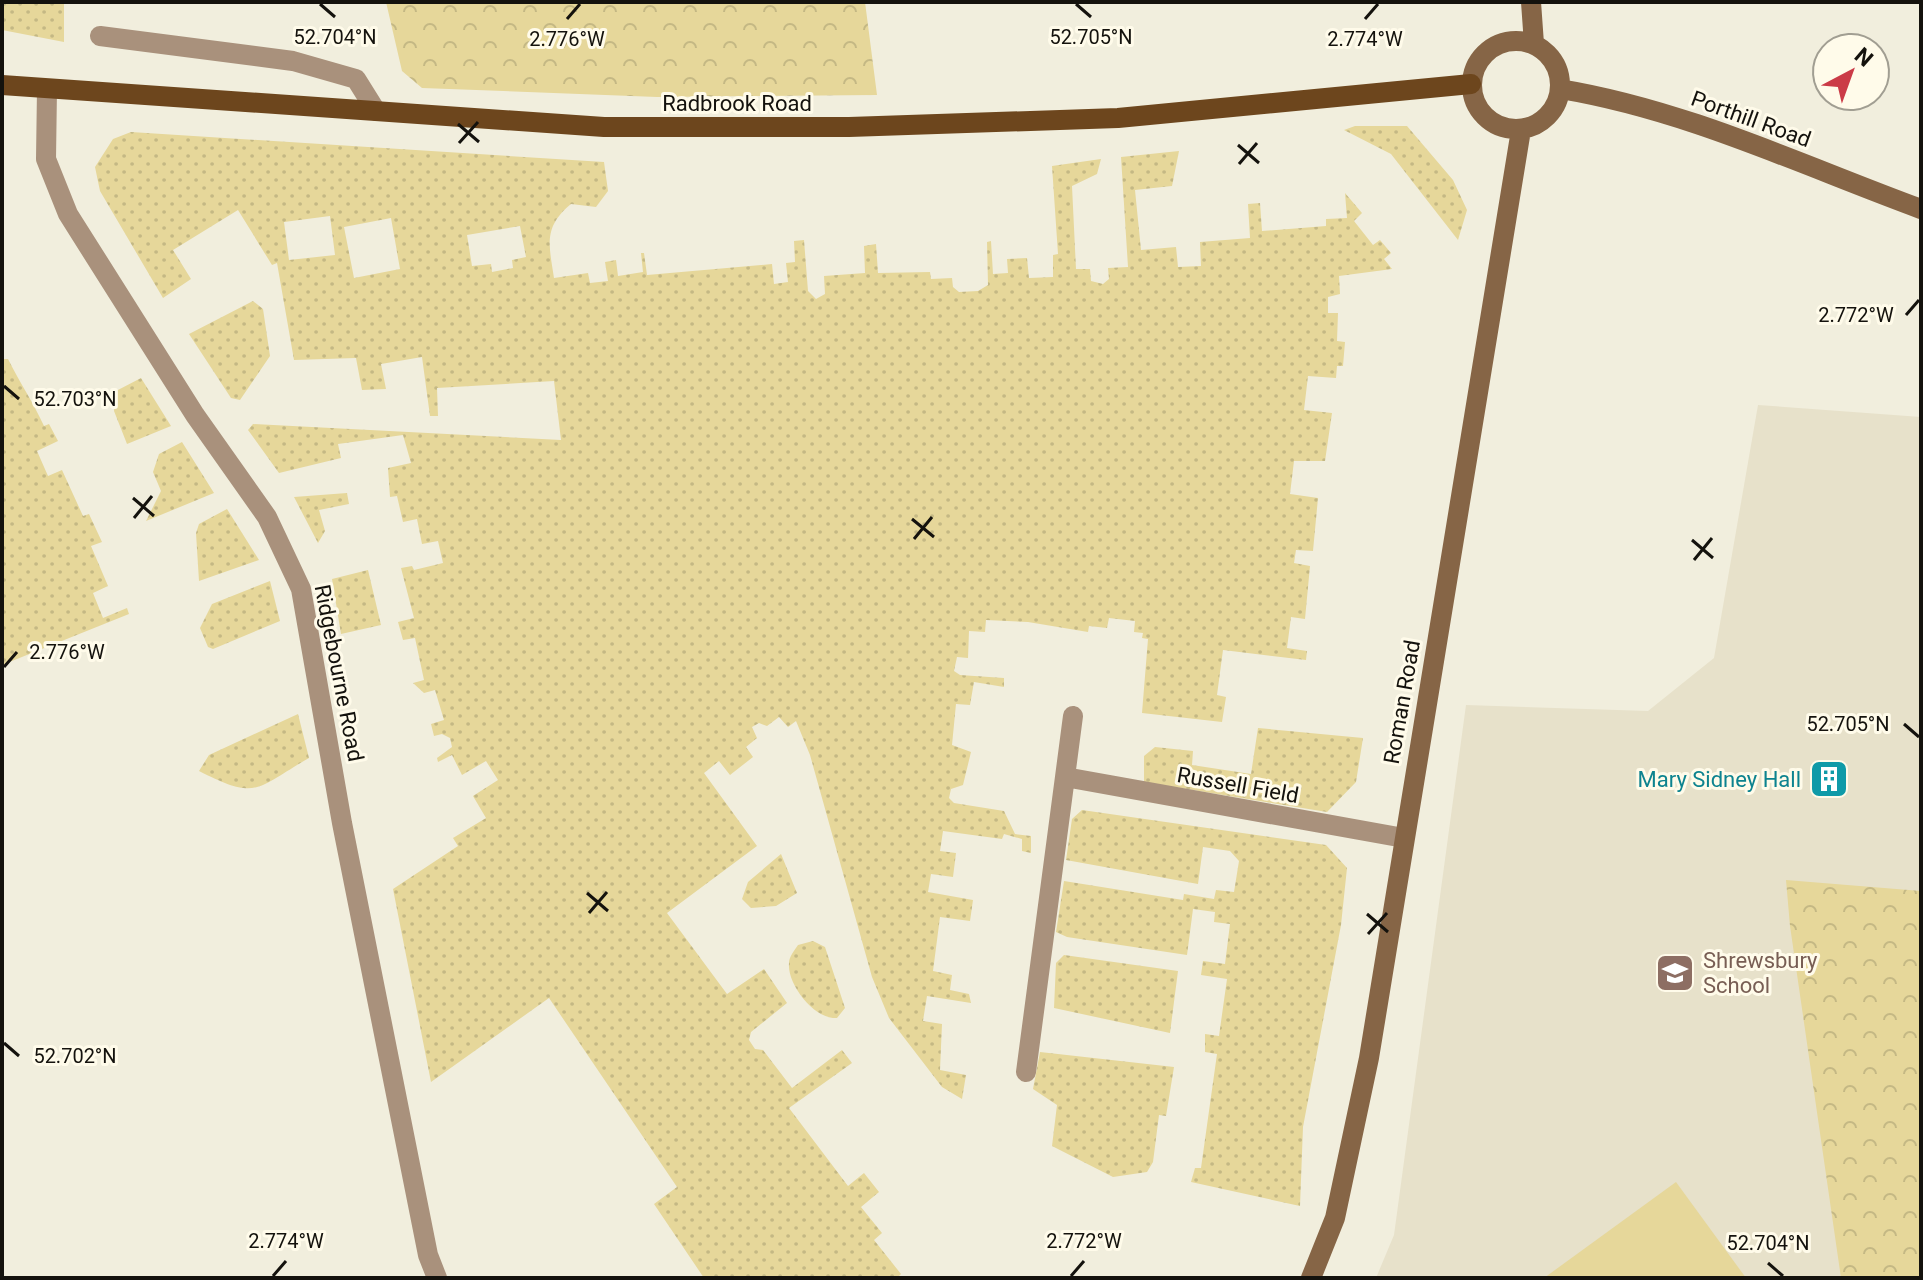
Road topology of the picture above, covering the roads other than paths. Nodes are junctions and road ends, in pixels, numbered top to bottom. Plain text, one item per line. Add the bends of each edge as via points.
1 (1531, 2) edge
2 (100, 36) dead end
3 (1534, 44) junction
4 (1471, 84) junction
5 (2, 85) edge
6 (47, 89) junction
7 (1560, 89) junction
8 (376, 111) junction
9 (1521, 130) junction
10 (1921, 209) edge
11 (1073, 716) dead end
12 (1065, 777) junction
13 (1404, 838) junction
14 (1026, 1072) dead end
15 (437, 1278) edge
16 (1311, 1278) edge

1 - 3 main road
2 - 8 street via 293,61 356,79
3 - 4 main road via 1506,42 1489,50 1475,67
3 - 7 main road via 1551,58
4 - 8 main road, Radbrook Road via 1118,118 849,127 604,127
4 - 9 main road via 1479,110 1492,123
5 - 6 main road, Radbrook Road
6 - 8 main road, Radbrook Road
6 - 15 street, Ridgebourne Road via 46,159 68,214 195,415 267,517 301,589 342,823 428,1255
7 - 9 main road via 1551,112
7 - 10 main road, Porthill Road via 1711,127
9 - 13 main road, Roman Road
11 - 12 street
12 - 13 street, Russell Field
12 - 14 street
13 - 16 main road, Roman Road via 1369,1058 1335,1218

